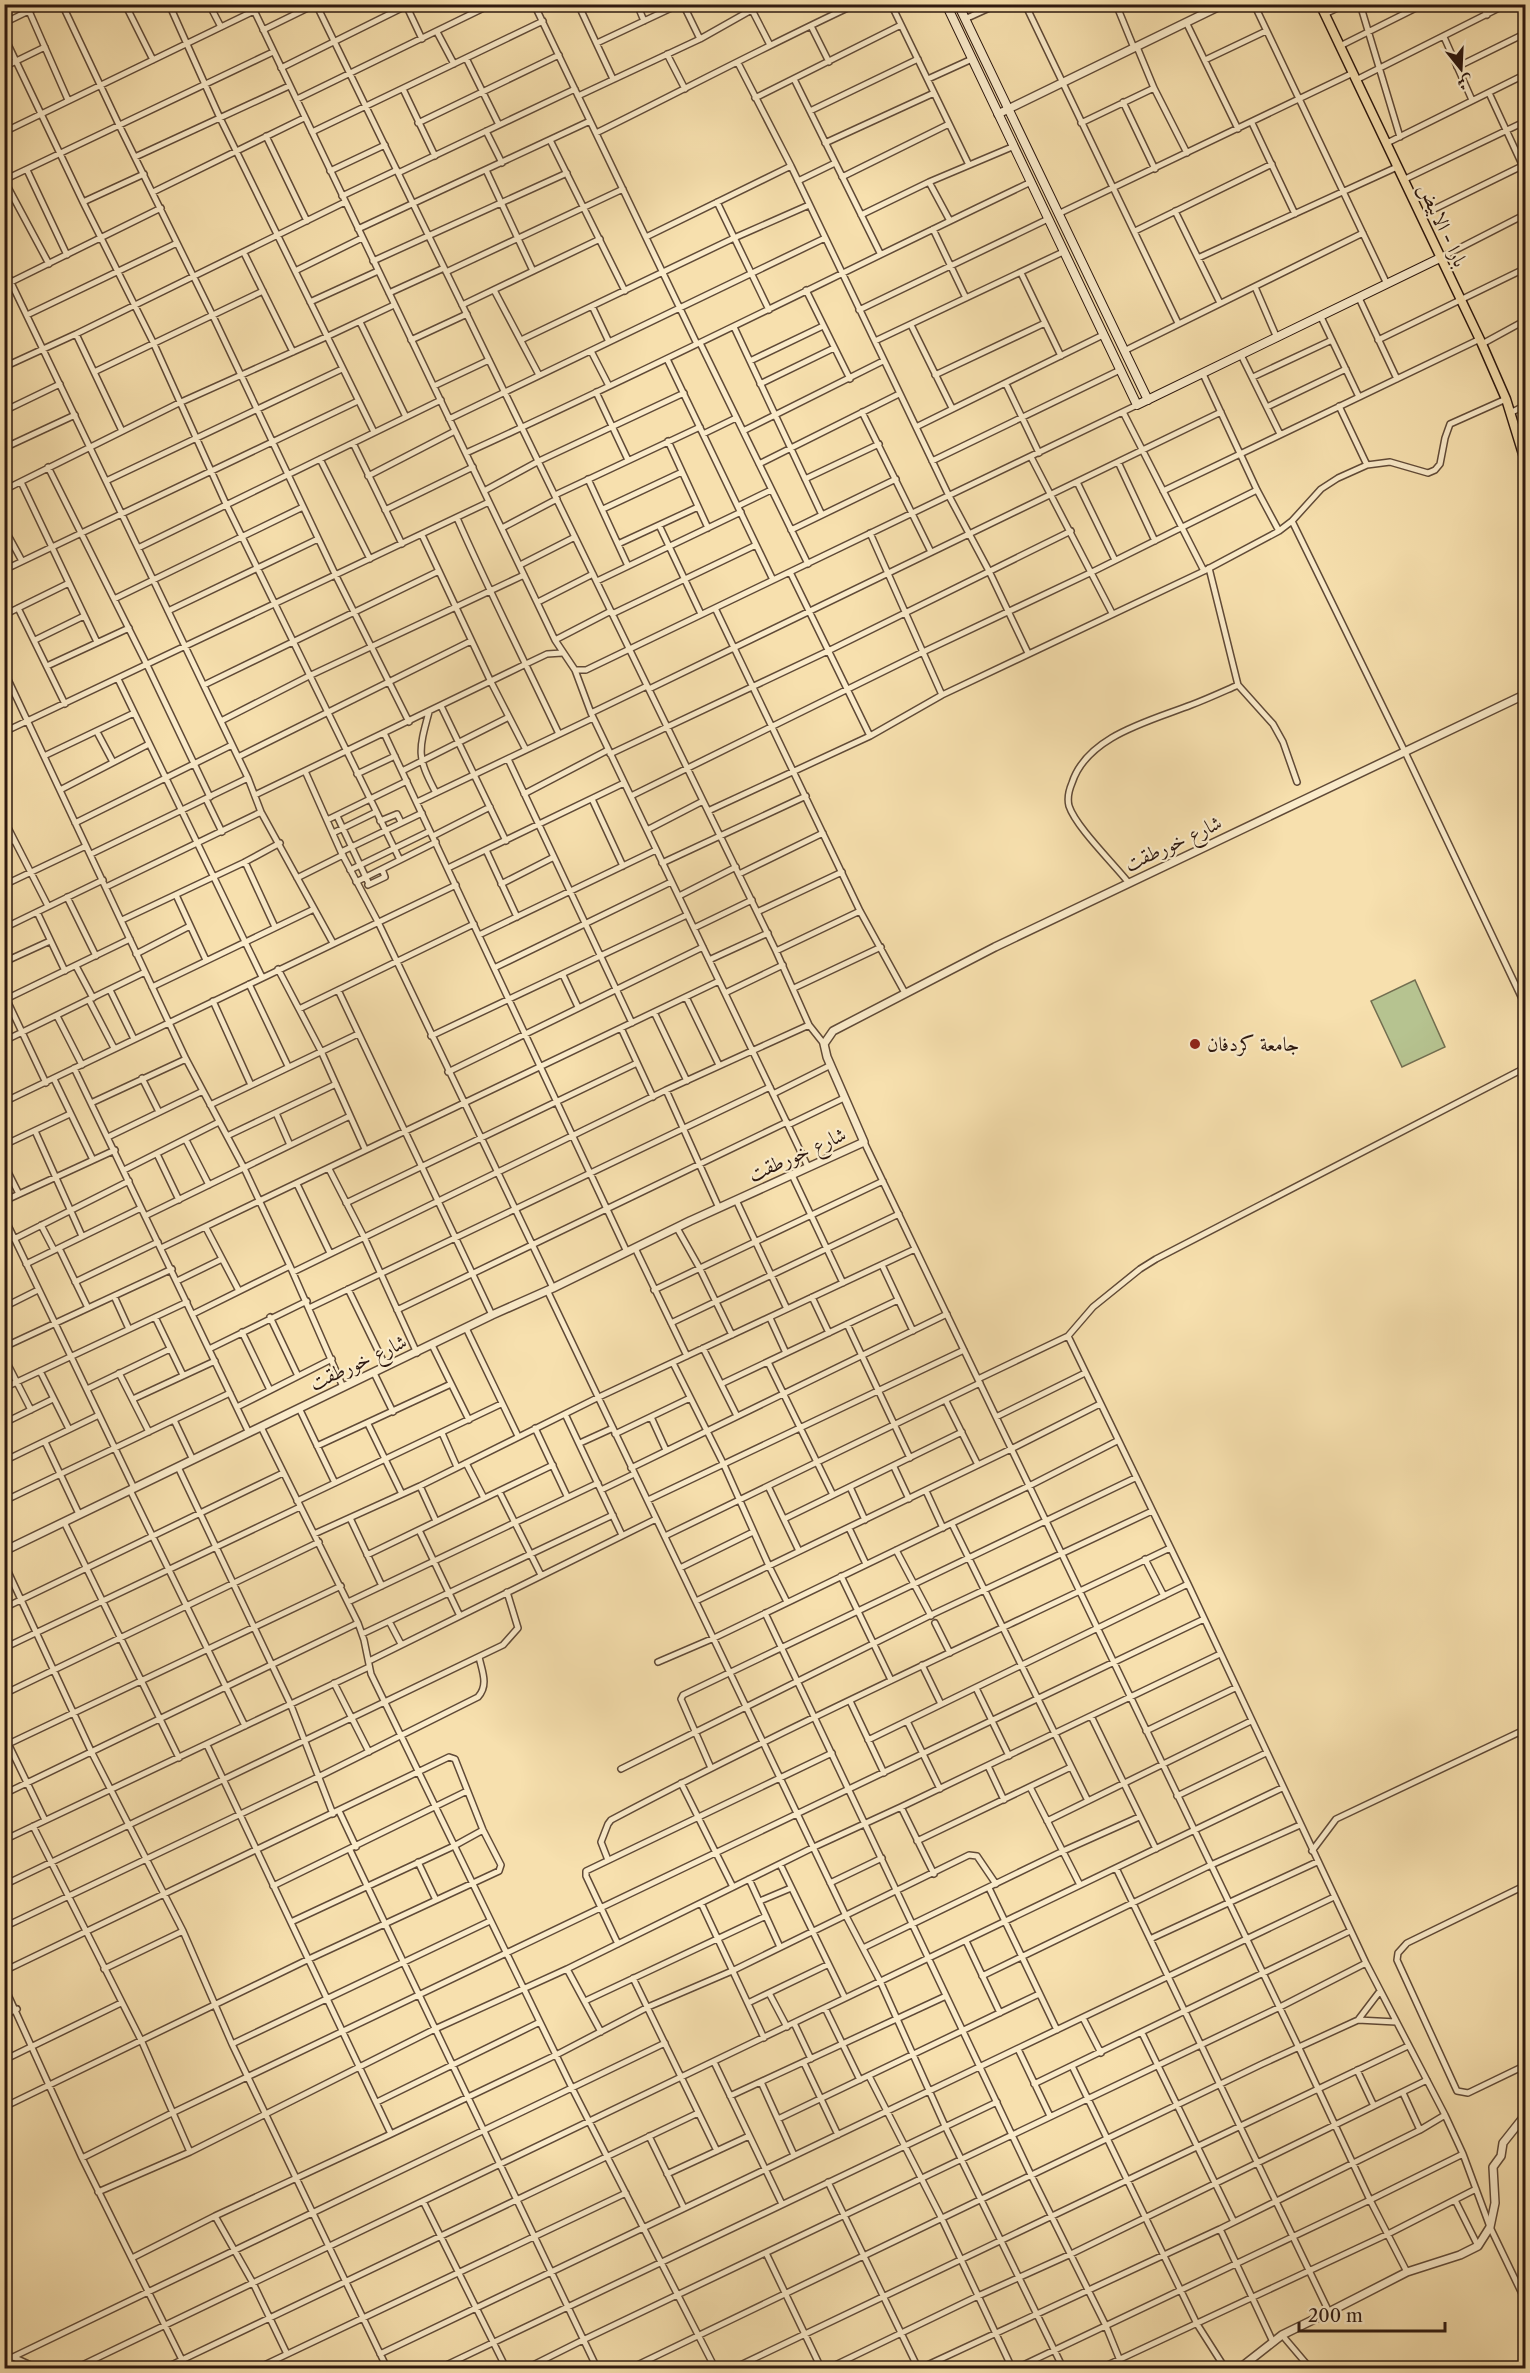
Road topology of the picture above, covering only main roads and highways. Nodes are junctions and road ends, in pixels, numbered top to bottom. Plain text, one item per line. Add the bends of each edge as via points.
1 (946, 4) edge
2 (958, 4) edge
3 (1320, 4) edge
4 (1440, 258) junction
5 (1148, 400) junction
6 (1526, 464) edge

1 - 5 main road via 1137,405
2 - 5 main road
3 - 4 main road, بارا - الابيض
4 - 5 main road
4 - 6 main road, بارا - الابيض via 1506,399

